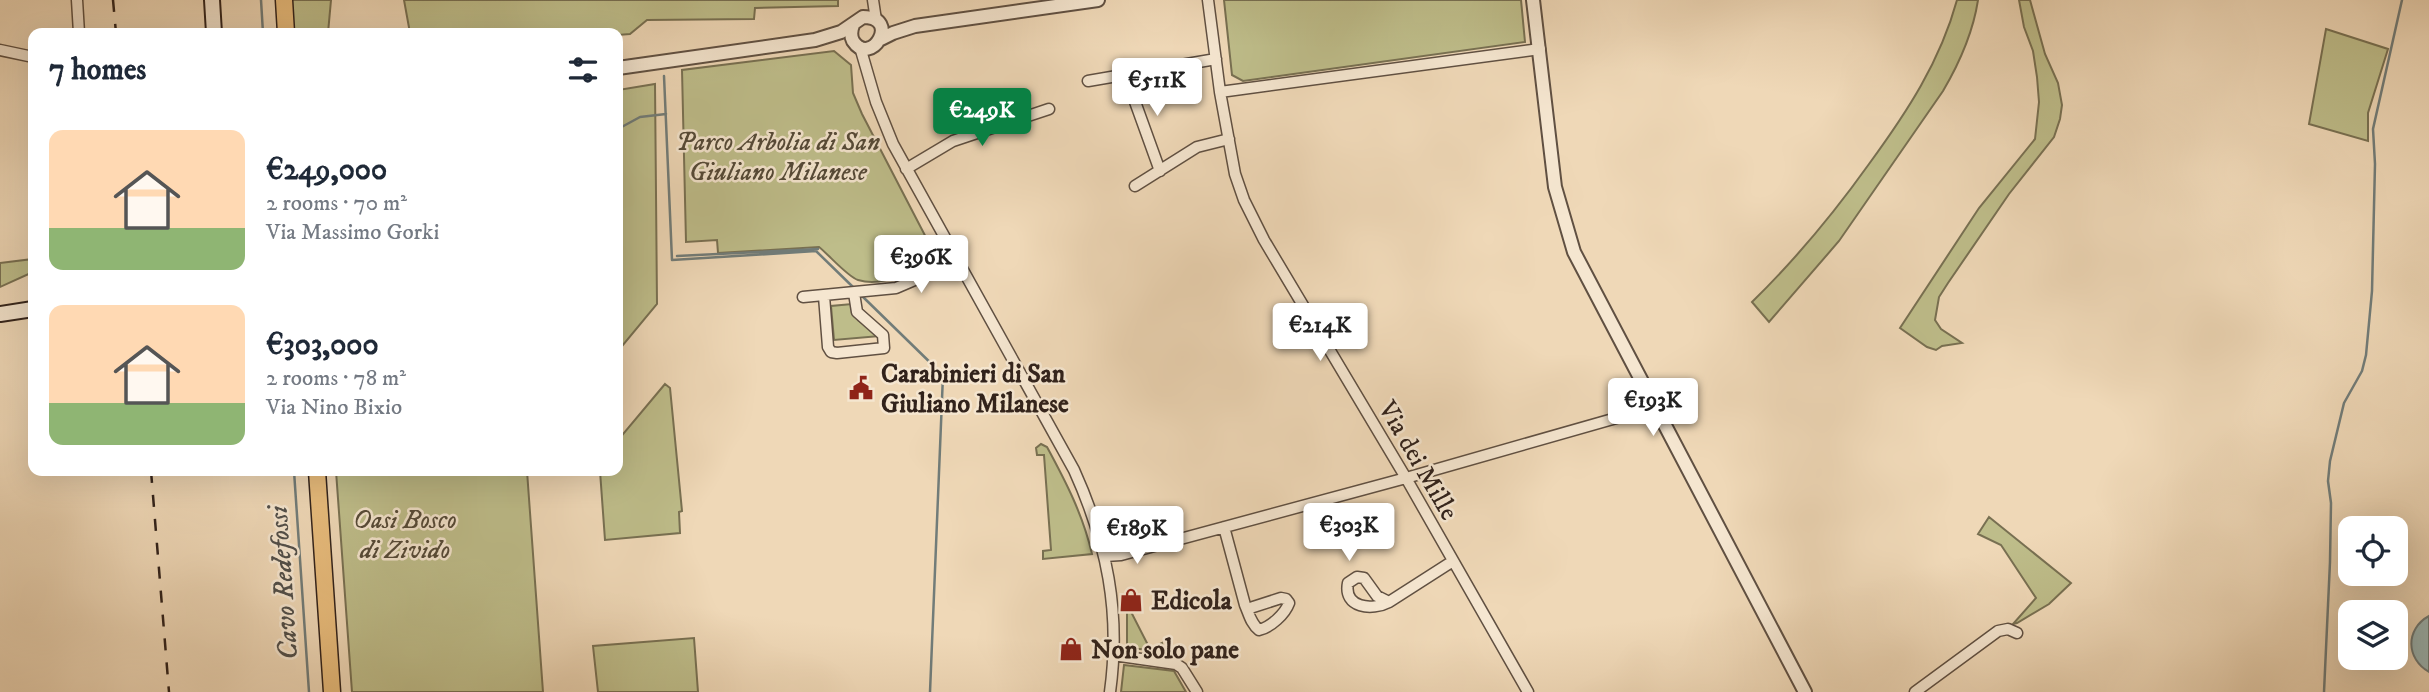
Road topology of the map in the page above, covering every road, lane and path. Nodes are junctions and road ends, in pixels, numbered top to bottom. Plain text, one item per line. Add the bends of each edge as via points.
1 (77, 0) edge
2 (212, 0) edge
3 (284, 0) edge
4 (872, 0) edge
5 (1098, 0) edge
6 (1208, 0) edge
7 (1533, 0) edge
8 (868, 21) junction
9 (915, 26) junction
10 (79, 28) edge
11 (214, 28) edge
12 (286, 28) edge
13 (816, 40) junction
14 (878, 42) junction
15 (857, 44) junction
16 (1540, 49) junction
17 (0, 50) edge
18 (28, 56) edge
19 (1216, 59) junction
20 (623, 67) edge
21 (1125, 74) junction
22 (869, 78) junction
23 (1088, 81) dead end
24 (1220, 92) junction
25 (1049, 109) dead end
26 (1229, 139) junction
27 (906, 169) junction
28 (1160, 171) junction
29 (1135, 186) dead end
30 (956, 258) junction
31 (854, 293) junction
32 (824, 296) junction
33 (803, 297) dead end
34 (28, 310) edge
35 (0, 314) edge
36 (1655, 407) junction
37 (317, 476) edge
38 (1406, 478) junction
39 (1224, 527) junction
40 (1105, 556) junction
41 (1453, 561) junction
42 (1389, 602) dead end
43 (1247, 609) dead end
44 (2017, 633) dead end
45 (1114, 655) junction
46 (332, 692) edge
47 (1110, 692) edge
48 (1197, 692) edge
49 (1528, 692) edge
50 (1805, 692) edge
51 (1915, 692) edge

1 - 10 street
2 - 11 main road
3 - 12 main road
4 - 8 street
5 - 9 street
6 - 19 street, Via dei Mille
7 - 16 street
8 - 9 street
8 - 13 street
8 - 14 street via 882,34
8 - 15 street via 851,34
9 - 14 street
13 - 15 street
13 - 20 street
14 - 15 street
14 - 22 street
15 - 22 street
16 - 24 street
16 - 36 street via 1559,207 1574,252
17 - 18 street
19 - 21 street
19 - 24 street, Via dei Mille
21 - 23 street
21 - 28 street
22 - 27 street
24 - 26 street, Via dei Mille
25 - 27 street via 953,141
26 - 28 street via 1197,146
26 - 38 street, Via dei Mille via 1237,181 1255,223
27 - 30 street
28 - 29 street
30 - 31 street via 907,284
30 - 40 street via 1074,470
31 - 32 street
31 - 32 street via 857,312 883,335 884,348 831,352
32 - 33 street
34 - 35 main road
36 - 38 street
36 - 50 street
37 - 46 main road
38 - 39 street
38 - 41 street, Via dei Mille
39 - 40 street
39 - 43 street
40 - 45 street via 1111,582
41 - 42 street
41 - 49 street, Via dei Mille
44 - 51 street via 1998,631
45 - 47 street
45 - 48 street via 1176,664

